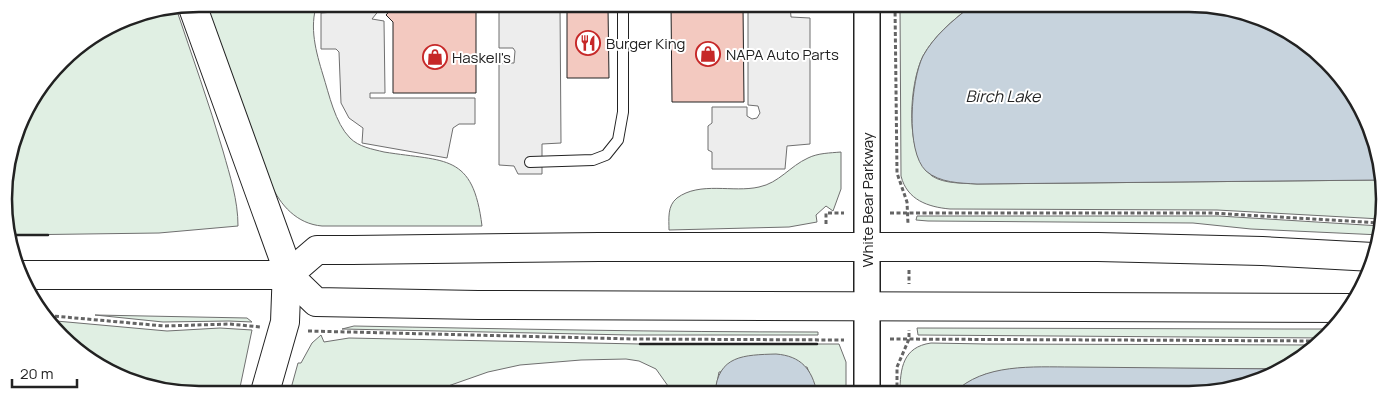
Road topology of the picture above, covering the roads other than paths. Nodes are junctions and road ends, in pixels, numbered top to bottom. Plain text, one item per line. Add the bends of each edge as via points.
1 (195, 12) edge
2 (623, 12) edge
3 (867, 12) edge
4 (530, 162) dead end
5 (866, 247) junction
6 (1367, 257) edge
7 (29, 275) edge
8 (288, 275) junction
9 (867, 306) junction
10 (1341, 308) edge
11 (267, 386) edge
12 (867, 386) edge

1 - 8 main road via 284,256
2 - 4 lane via 623,112 618,140 606,155 593,160
3 - 5 street, White Bear Parkway
5 - 6 main road via 1177,248
5 - 8 main road via 317,250
5 - 9 street, White Bear Parkway
7 - 8 main road
8 - 9 main road via 316,302
8 - 11 main road via 283,329
9 - 10 main road
9 - 12 street, White Bear Parkway

